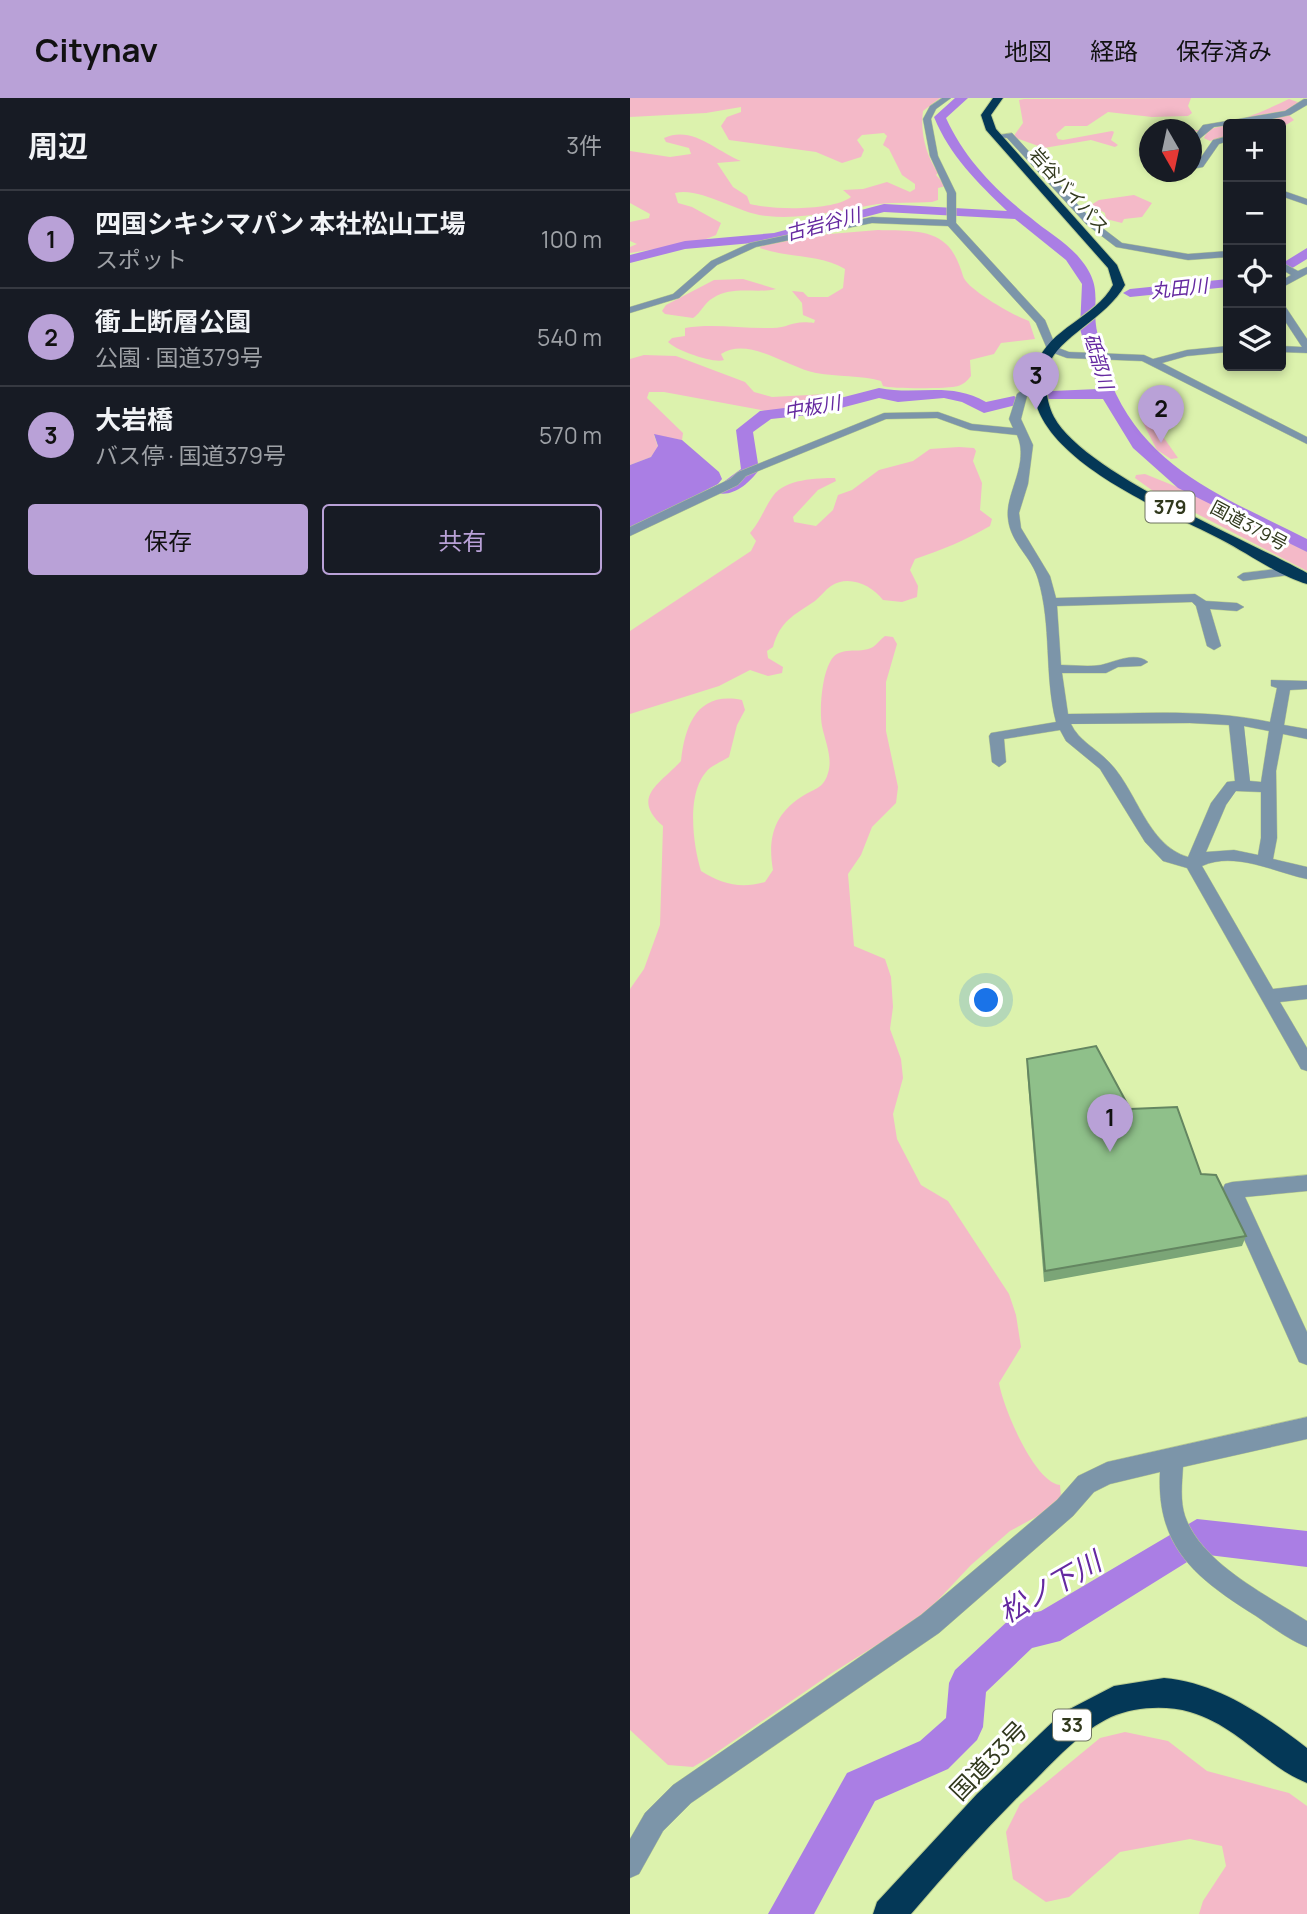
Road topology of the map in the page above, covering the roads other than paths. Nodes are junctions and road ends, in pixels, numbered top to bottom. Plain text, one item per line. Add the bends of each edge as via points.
1 (947, 98) edge
2 (998, 98) edge
3 (1307, 101) edge
4 (1202, 132) edge
5 (995, 136) junction
6 (1223, 140) edge
7 (1202, 162) edge
8 (1286, 195) edge
9 (1307, 202) edge
10 (952, 216) junction
11 (1093, 222) junction
12 (1092, 243) junction
13 (1223, 254) edge
14 (630, 310) edge
15 (1286, 316) edge
16 (1307, 348) edge
17 (1052, 349) junction
18 (1223, 349) edge
19 (1286, 349) edge
20 (1153, 362) junction
21 (1039, 383) junction
22 (1020, 432) junction
23 (1307, 441) edge
24 (630, 532) edge
25 (1293, 571) junction
26 (1243, 577) dead end
27 (1307, 579) edge
28 (1050, 602) junction
29 (1202, 605) junction
30 (1237, 607) dead end
31 (1214, 646) dead end
32 (1141, 662) dead end
33 (1054, 669) junction
34 (1307, 685) edge
35 (1236, 720) junction
36 (1063, 722) junction
37 (1279, 729) junction
38 (1307, 734) edge
39 (999, 762) dead end
40 (1243, 784) junction
41 (1267, 787) junction
42 (1264, 863) junction
43 (1193, 864) junction
44 (1307, 873) edge
45 (1307, 992) edge
46 (1271, 996) junction
47 (1307, 1064) edge
48 (1307, 1183) edge
49 (1307, 1355) edge
50 (1307, 1428) edge
51 (1172, 1459) junction
52 (1307, 1635) edge
53 (1307, 1768) edge
54 (630, 1865) edge
55 (889, 1914) edge

1 - 10 street via 933,108 928,119 933,152 952,190
2 - 5 highway via 987,110 986,120
3 - 4 street via 1301,108 1278,115 1209,125
5 - 11 street via 1009,135
5 - 12 highway, 岩谷バイパス
6 - 7 street via 1216,142
8 - 9 street
10 - 14 street via 872,220 753,244 714,263 676,296
10 - 17 street via 1041,322
11 - 12 street via 1101,241
11 - 13 street via 1131,248 1188,257
12 - 17 highway, 岩谷バイパス via 1113,267 1119,285 1103,309
15 - 16 street
16 - 19 street
17 - 20 street via 1077,356 1118,355
17 - 21 highway
18 - 20 street
20 - 23 street
21 - 22 street via 1022,394 1015,419
21 - 25 highway, 国道379号 / 379 via 1053,425 1088,461
22 - 24 street via 970,427 938,415 884,416 742,474
22 - 28 street via 1027,445 1013,513 1015,528 1044,576
25 - 26 street
25 - 27 highway, 国道379号 / 379
28 - 29 street via 1195,598
28 - 33 street
29 - 30 street
29 - 31 street
32 - 33 street via 1115,663 1106,669
33 - 36 street
34 - 37 street via 1280,685
35 - 36 street
35 - 37 street
35 - 40 street
36 - 39 street via 996,736
36 - 43 street via 1071,738 1105,766 1151,838 1170,857
37 - 38 street
37 - 41 street
40 - 41 street
40 - 43 street via 1232,786 1219,803
41 - 42 street via 1270,806
42 - 43 street via 1223,852 1206,855
42 - 44 street
43 - 46 street
45 - 46 street
46 - 47 street
48 - 49 street via 1232,1190
50 - 51 street
51 - 52 street via 1174,1517 1181,1532 1216,1577
51 - 54 street via 1107,1473 1087,1484 930,1623 682,1794 654,1822
53 - 55 highway, 国道33号 / 33 via 1242,1720 1189,1696 1153,1693 1119,1699 1063,1731

